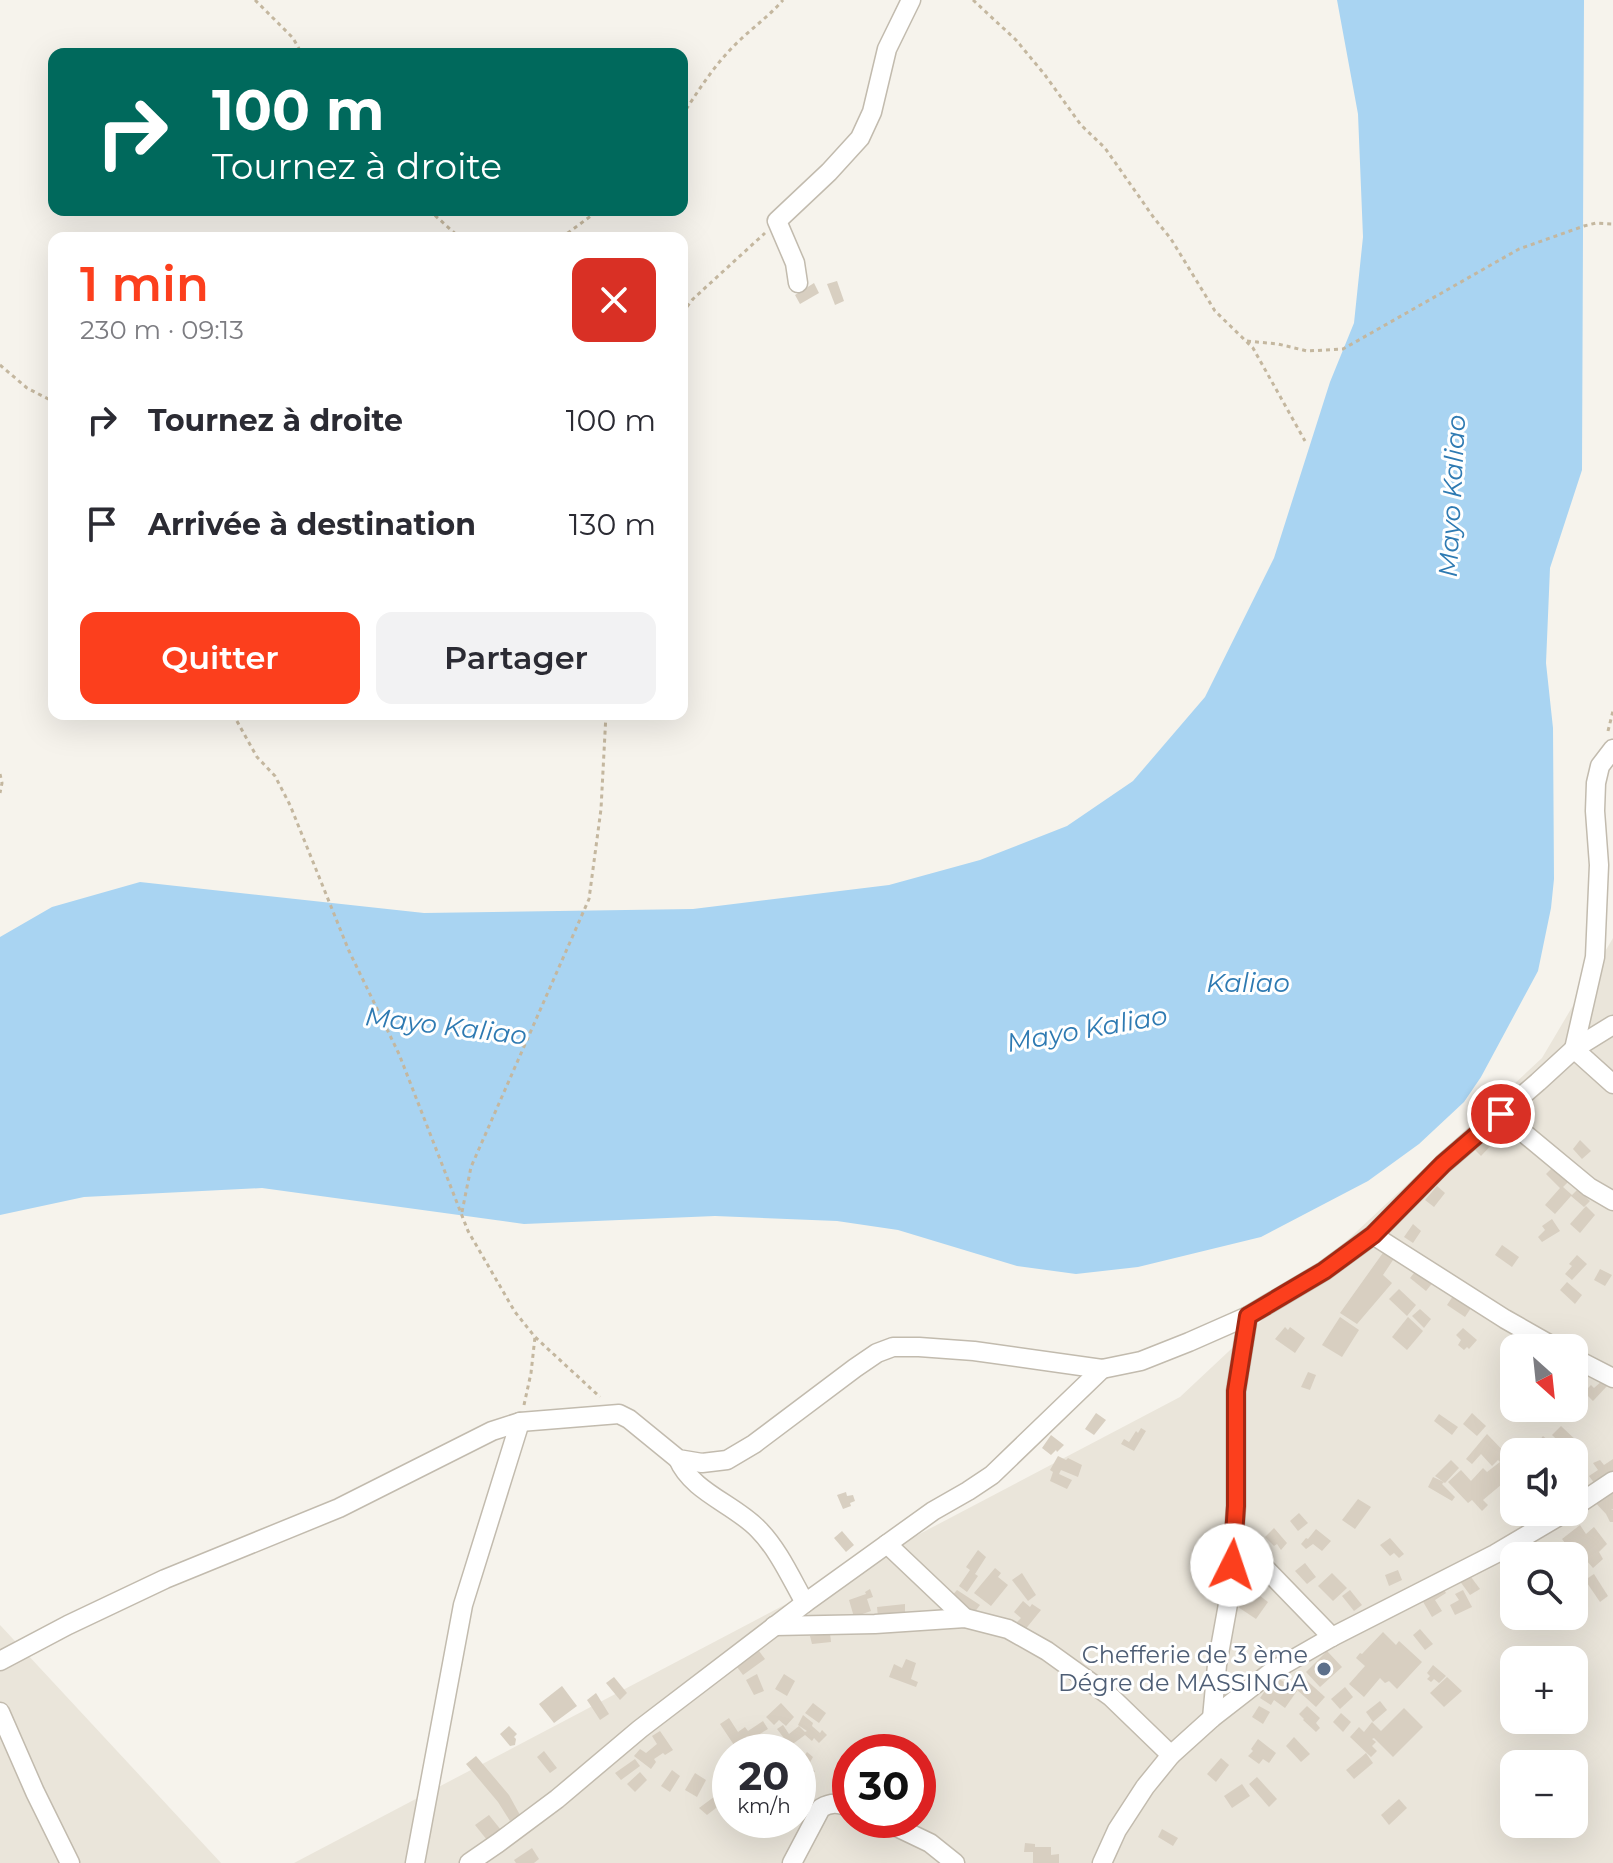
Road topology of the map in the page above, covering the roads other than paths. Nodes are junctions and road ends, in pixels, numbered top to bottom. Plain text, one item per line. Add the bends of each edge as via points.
1 (911, 0) edge
2 (798, 283) dead end
3 (1613, 749) edge
4 (1606, 862) edge
5 (1613, 1025) edge
6 (1574, 1049) junction
7 (1613, 1084) edge
8 (1501, 1114) junction
9 (1613, 1201) edge
10 (1373, 1235) junction
11 (1248, 1316) junction
12 (1531, 1334) edge
13 (1588, 1365) edge
14 (1102, 1369) junction
15 (1613, 1378) edge
16 (520, 1422) junction
17 (678, 1459) junction
18 (1613, 1481) edge
19 (1588, 1498) edge
20 (1542, 1526) edge
21 (1234, 1536) junction
22 (887, 1544) junction
23 (805, 1603) junction
24 (965, 1618) junction
25 (774, 1626) junction
26 (1332, 1637) junction
27 (0, 1661) edge
28 (0, 1712) edge
29 (1212, 1718) junction
30 (1171, 1755) junction
31 (832, 1803) edge
32 (920, 1838) edge
33 (70, 1863) edge
34 (415, 1863) edge
35 (469, 1863) edge
36 (792, 1863) edge
37 (955, 1863) edge
38 (1102, 1863) edge

1 - 2 street via 887,49 860,138 777,221
3 - 4 street via 1600,766 1596,783 1595,811
4 - 6 street via 1595,957
5 - 6 street
6 - 7 street
6 - 8 street
8 - 9 street
8 - 10 street
10 - 11 street
10 - 12 street
11 - 14 street via 1141,1361
11 - 21 street via 1236,1391
13 - 15 street
14 - 17 street via 974,1351 893,1347 877,1353 727,1460
14 - 22 street via 992,1475
16 - 17 street via 619,1414
16 - 27 street via 339,1508 165,1579
16 - 34 street via 463,1605
17 - 23 street via 698,1485 755,1525
18 - 19 street
20 - 26 street
21 - 26 street
21 - 29 street
22 - 23 street
22 - 24 street
23 - 25 street
24 - 25 street
24 - 30 street via 1008,1629 1047,1651 1111,1697
25 - 35 street
26 - 29 street via 1271,1672
28 - 33 street
29 - 30 street
30 - 38 street via 1117,1830
31 - 36 street via 821,1808
32 - 37 street

